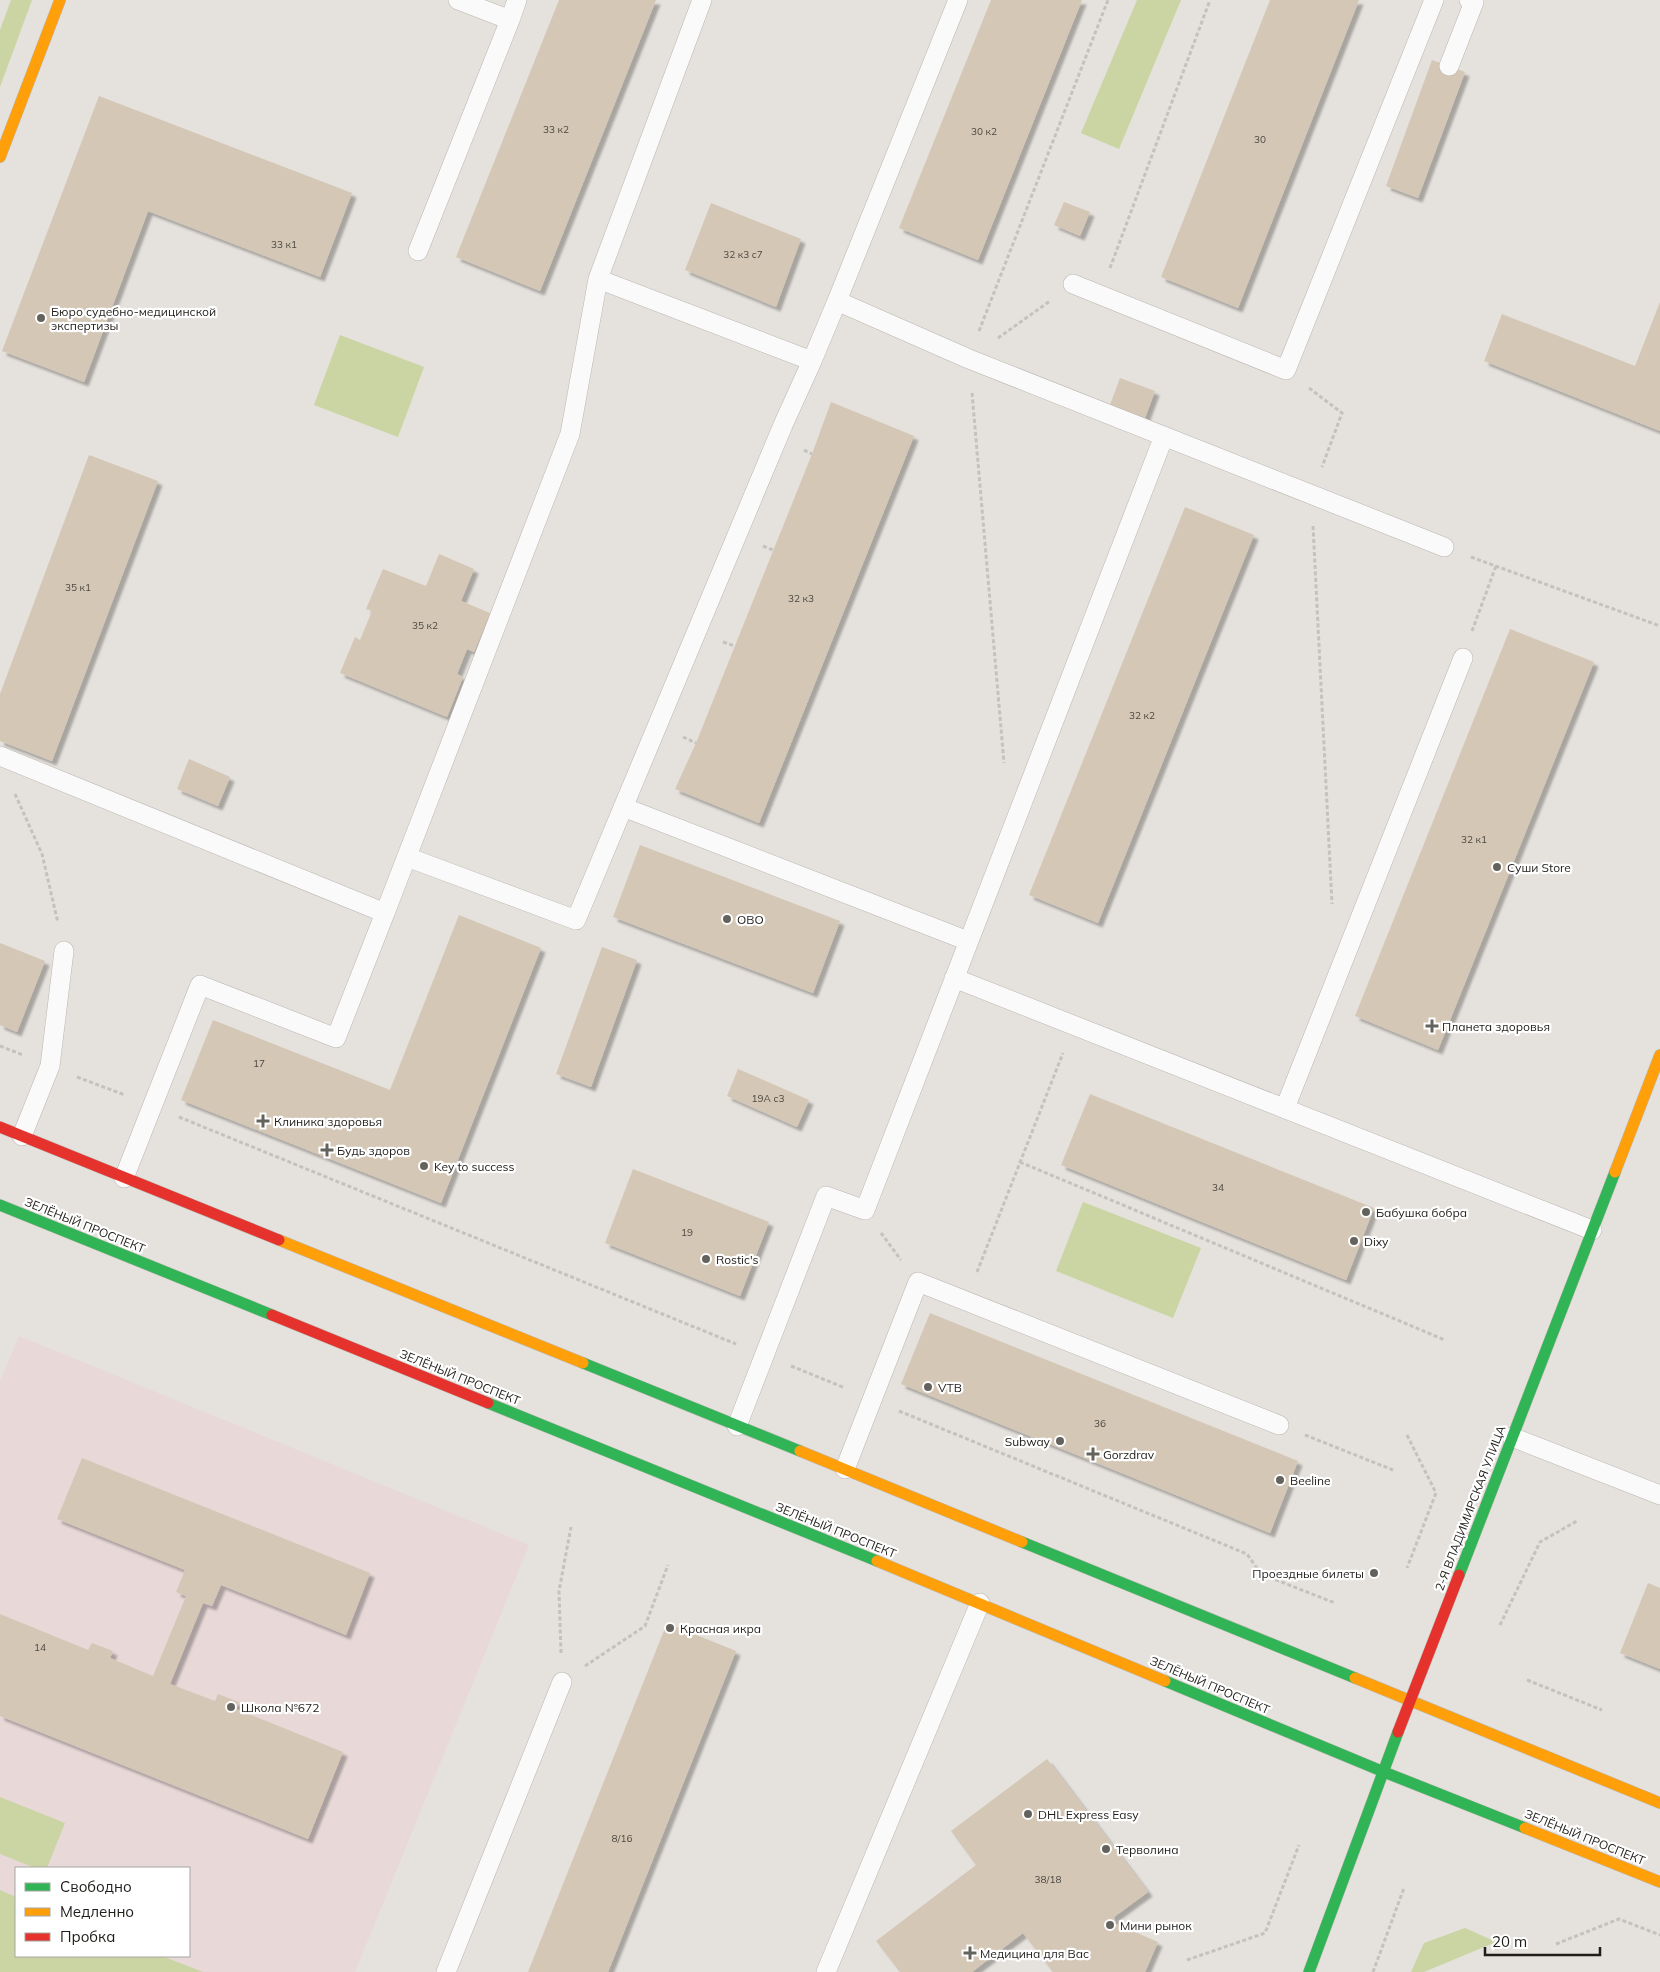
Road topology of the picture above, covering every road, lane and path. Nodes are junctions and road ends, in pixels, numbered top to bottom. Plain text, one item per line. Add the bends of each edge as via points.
1 (60, 0) edge
2 (458, 0) edge
3 (517, 0) edge
4 (702, 0) edge
5 (958, 0) edge
6 (1108, 0) edge
7 (1210, 0) edge
8 (1434, 0) edge
9 (1469, 0) edge
10 (510, 20) junction
11 (1449, 66) dead end
12 (0, 157) edge
13 (418, 250) dead end
14 (598, 279) junction
15 (1073, 284) junction
16 (837, 301) junction
17 (969, 359) junction
18 (812, 361) junction
19 (1286, 370) junction
20 (1164, 436) junction
21 (1312, 495) junction
22 (1444, 547) joint
23 (1496, 566) junction
24 (1660, 626) edge
25 (1463, 658) joint
26 (0, 756) edge
27 (1004, 764) dead end
28 (11, 787) dead end
29 (623, 807) junction
30 (407, 857) junction
31 (1332, 910) dead end
32 (385, 913) junction
33 (968, 941) junction
34 (64, 951) joint
35 (954, 978) junction
36 (1074, 1025) junction
37 (0, 1046) edge
38 (1660, 1055) edge
39 (50, 1066) junction
40 (152, 1106) junction
41 (1285, 1108) junction
42 (0, 1127) edge
43 (22, 1136) junction
44 (1020, 1162) junction
45 (124, 1178) junction
46 (0, 1206) edge
47 (865, 1210) junction
48 (1592, 1230) junction
49 (918, 1282) junction
50 (965, 1301) junction
51 (1445, 1340) dead end
52 (765, 1356) junction
53 (872, 1400) junction
54 (1279, 1425) joint
55 (737, 1426) junction
56 (1407, 1435) dead end
57 (1512, 1437) junction
58 (845, 1469) junction
59 (1393, 1470) dead end
60 (1660, 1495) edge
61 (1577, 1521) dead end
62 (571, 1527) dead end
63 (668, 1565) dead end
64 (1408, 1568) dead end
65 (980, 1603) junction
66 (1335, 1603) dead end
67 (1500, 1625) dead end
68 (1527, 1680) dead end
69 (562, 1682) junction
70 (1410, 1701) junction
71 (1602, 1710) dead end
72 (1384, 1772) junction
73 (1660, 1803) edge
74 (1299, 1845) dead end
75 (1660, 1882) edge
76 (1404, 1888) dead end
77 (1660, 1935) edge
78 (1556, 1944) dead end
79 (1187, 1960) dead end
80 (446, 1972) edge
81 (826, 1972) edge
82 (1309, 1972) edge
83 (1373, 1972) edge

1 - 12 main road
2 - 10 lane
3 - 10 lane
4 - 14 lane
5 - 16 lane
6 - 17 path
7 - 15 path via 1110,270
8 - 19 lane
9 - 11 lane via 1474,2
10 - 13 lane
14 - 18 lane
14 - 30 lane via 570,434
15 - 17 path
15 - 19 lane
16 - 17 lane
16 - 18 lane
17 - 20 lane
17 - 27 path
18 - 29 lane
19 - 21 path via 1342,413
20 - 21 lane
20 - 33 lane
21 - 22 lane
21 - 31 path
22 - 23 path
23 - 24 path
23 - 25 path
25 - 41 lane
26 - 32 lane
28 - 34 path via 42,854
29 - 30 lane via 576,920
29 - 33 lane
30 - 32 lane
32 - 40 lane via 336,1038 200,985
33 - 35 lane
34 - 39 lane
35 - 36 lane
35 - 47 lane
36 - 41 lane
36 - 44 path
37 - 39 path
38 - 48 main road, 2-Я ВЛАДИМИРСКАЯ УЛИЦА
39 - 40 path
39 - 43 lane
40 - 45 lane
40 - 52 path
41 - 48 lane
42 - 43 main road
43 - 45 main road
44 - 50 path
44 - 51 path
45 - 55 main road
46 - 65 main road, ЗЕЛЁНЫЙ ПРОСПЕКТ
47 - 49 path
47 - 52 lane via 826,1196
48 - 57 main road, 2-Я ВЛАДИМИРСКАЯ УЛИЦА
49 - 50 lane
49 - 53 lane
50 - 54 lane
52 - 53 path
52 - 55 lane
53 - 58 lane
53 - 66 path via 1247,1554 1261,1574
54 - 59 path
55 - 58 main road
56 - 64 path via 1436,1493
57 - 60 lane
57 - 70 main road, 2-Я ВЛАДИМИРСКАЯ УЛИЦА
58 - 70 main road
61 - 67 path via 1540,1542
62 - 69 path via 559,1591
63 - 69 path via 645,1626
65 - 72 main road, ЗЕЛЁНЫЙ ПРОСПЕКТ
65 - 81 lane
68 - 71 path
69 - 80 lane
70 - 72 main road, 2-Я ВЛАДИМИРСКАЯ УЛИЦА
70 - 73 main road
72 - 75 main road, ЗЕЛЁНЫЙ ПРОСПЕКТ
72 - 82 main road, 2-Я ВЛАДИМИРСКАЯ УЛИЦА
74 - 79 path via 1264,1933
76 - 83 path
77 - 78 path via 1619,1919

